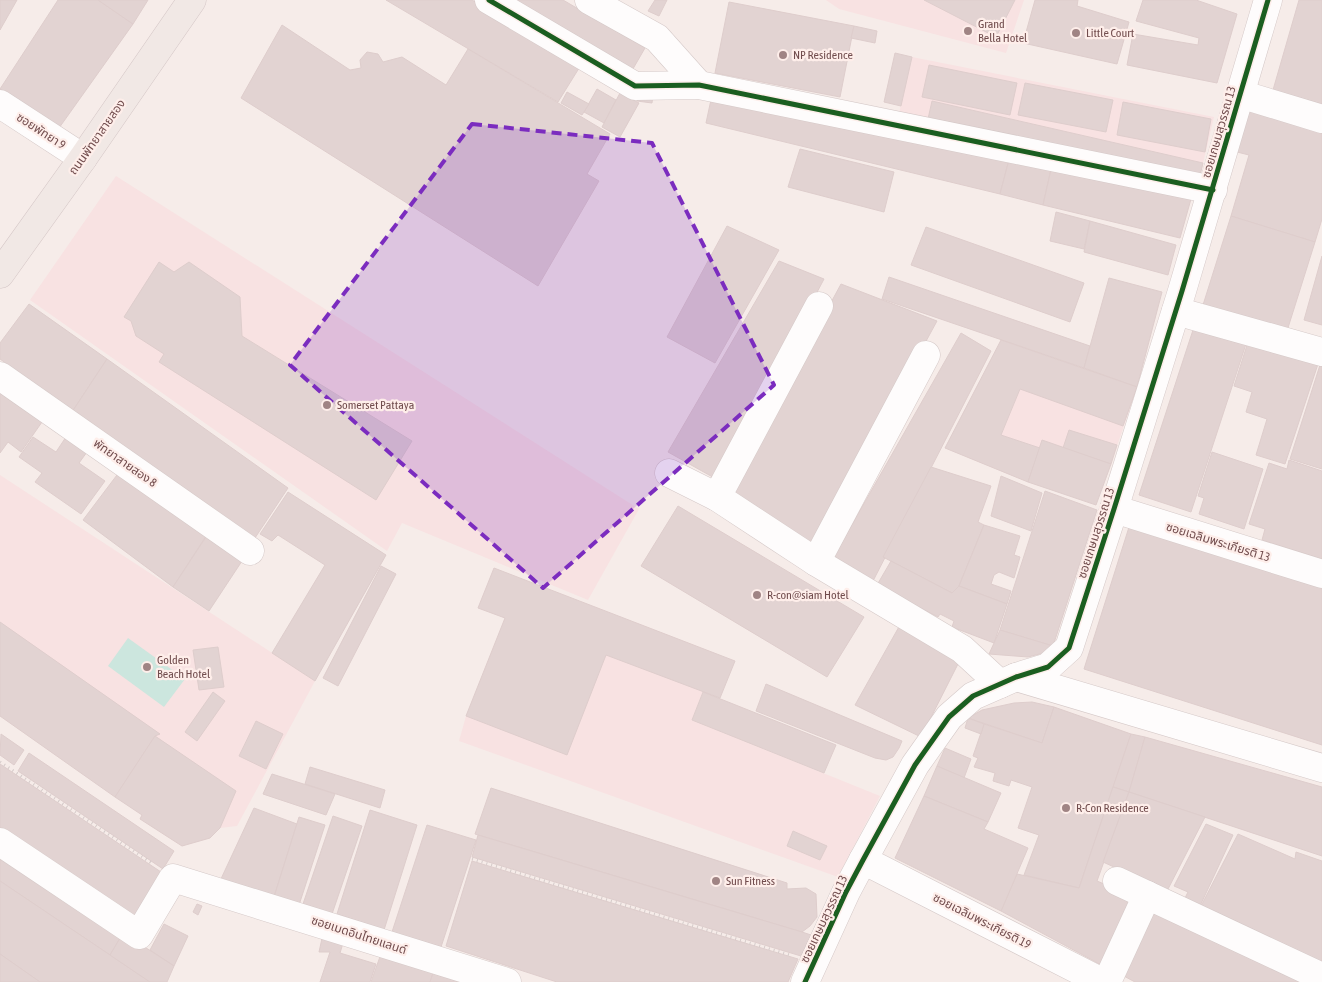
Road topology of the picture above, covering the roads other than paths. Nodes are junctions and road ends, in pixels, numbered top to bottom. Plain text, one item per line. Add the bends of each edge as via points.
1 (192, 0) edge
2 (489, 0) edge
3 (589, 0) edge
4 (1268, 0) edge
5 (657, 38) junction
6 (699, 85) junction
7 (635, 86) junction
8 (1240, 94) junction
9 (0, 104) edge
10 (1322, 119) edge
11 (83, 158) junction
12 (1213, 190) junction
13 (0, 274) edge
14 (819, 306) dead end
15 (1176, 311) junction
16 (1322, 352) edge
17 (926, 355) dead end
18 (0, 376) edge
19 (668, 473) dead end
20 (717, 497) junction
21 (1114, 509) junction
22 (250, 551) dead end
23 (816, 562) junction
24 (1322, 574) edge
25 (1008, 681) junction
26 (1322, 768) edge
27 (0, 842) edge
28 (863, 860) junction
29 (1117, 880) dead end
30 (1146, 895) junction
31 (810, 972) edge
32 (1322, 977) edge
33 (507, 982) edge
34 (1102, 982) edge
35 (1107, 982) edge

1 - 11 main road, ถนนพัทยาสายสอง
2 - 7 street
3 - 5 street
4 - 8 street, ซอยเกษมสุวรรณ 13
5 - 6 street
5 - 7 street via 655,64
6 - 7 street
6 - 12 street
8 - 10 street
8 - 12 street, ซอยเกษมสุวรรณ 13
9 - 11 street, ซอยพัทยา 9
11 - 13 main road, ถนนพัทยาสายสอง
12 - 15 street, ซอยเกษมสุวรรณ 13
14 - 20 street
15 - 16 street
15 - 21 street, ซอยเกษมสุวรรณ 13
17 - 23 street
18 - 22 street, พัทยาสายสอง 8
19 - 20 street
20 - 23 street
21 - 24 street, ซอยเฉลิมพระเกียรติ 13
21 - 25 street, ซอยเกษมสุวรรณ 13 via 1069,648 1048,667
23 - 25 street via 962,649
25 - 26 street
25 - 28 street, ซอยเกษมสุวรรณ 13 via 973,696 949,717 915,765
27 - 33 street, ซอยเมดอินไทยแลนด์ via 139,935 173,878
28 - 31 street, ซอยเกษมสุวรรณ 13
28 - 34 street, ซอยเฉลิมพระเกียรติ 19
29 - 30 street
30 - 32 street
30 - 35 street

